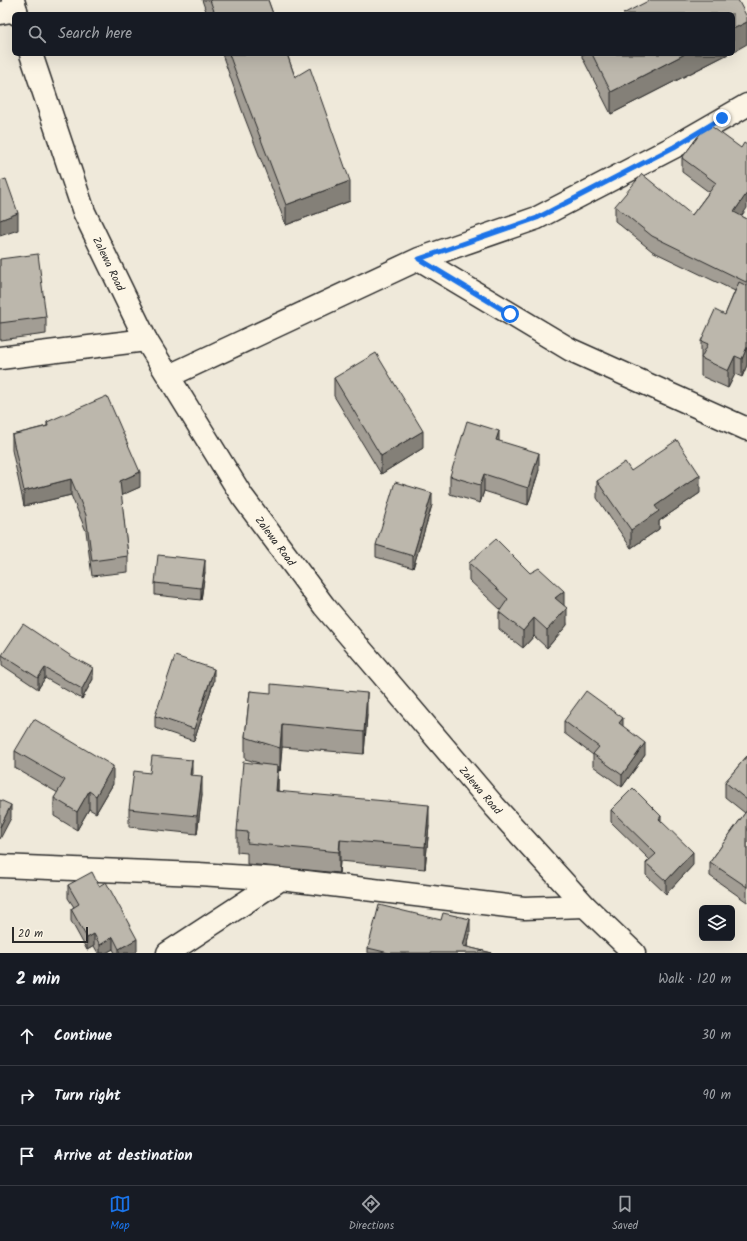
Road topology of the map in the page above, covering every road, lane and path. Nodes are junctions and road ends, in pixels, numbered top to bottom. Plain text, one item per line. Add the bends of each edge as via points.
1 (32, 56) edge
2 (747, 105) edge
3 (419, 259) junction
4 (146, 340) junction
5 (0, 358) edge
6 (169, 376) junction
7 (747, 429) edge
8 (0, 866) edge
9 (281, 879) junction
10 (585, 906) junction
11 (168, 953) edge
12 (634, 953) edge

1 - 4 main road, Zalewa Road via 84,212
2 - 3 main road via 674,147 537,218
3 - 6 main road
3 - 7 main road via 571,350
4 - 5 main road
4 - 6 main road, Zalewa Road
6 - 10 main road, Zalewa Road via 242,496 324,606 495,807
8 - 9 main road
9 - 10 main road via 524,908
9 - 11 main road
10 - 12 main road, Zalewa Road

